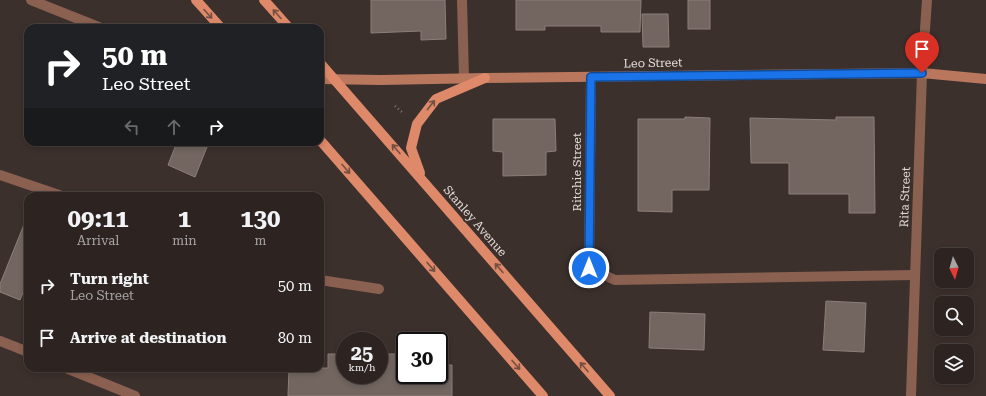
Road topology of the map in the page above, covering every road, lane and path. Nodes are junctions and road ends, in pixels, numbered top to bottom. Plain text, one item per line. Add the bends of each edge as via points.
1 (31, 0) edge
2 (196, 0) edge
3 (264, 0) edge
4 (462, 0) edge
5 (927, 0) edge
6 (91, 24) edge
7 (217, 24) edge
8 (285, 24) edge
9 (324, 68) edge
10 (922, 73) junction
11 (591, 77) junction
12 (464, 78) junction
13 (485, 78) junction
14 (324, 79) edge
15 (334, 79) junction
16 (986, 79) edge
17 (324, 145) edge
18 (0, 174) edge
19 (422, 179) junction
20 (51, 192) edge
21 (915, 275) junction
22 (324, 281) edge
23 (379, 288) dead end
24 (0, 341) edge
25 (24, 350) edge
26 (76, 372) edge
27 (135, 396) edge
28 (543, 396) edge
29 (610, 396) edge
30 (911, 396) edge

1 - 6 street
2 -> 7 main road
8 -> 3 main road
4 - 12 street
5 - 10 street, Rita Street
9 - 15 main road, Stanley Avenue
10 - 11 street, Leo Street
10 - 16 street, Leo Street
10 - 21 street, Rita Street
11 - 13 street, Leo Street
11 - 21 street, Ritchie Street via 589,268 615,280
12 - 13 street, Leo Street
12 - 15 street, Leo Street
19 -> 13 main road via 411,148 417,124 436,99
14 - 15 street, Leo Street
19 -> 15 main road, Stanley Avenue
17 -> 28 main road
18 - 20 street
29 -> 19 main road, Stanley Avenue
21 - 30 street, Rita Street
22 - 23 street
24 - 25 street
26 - 27 street

